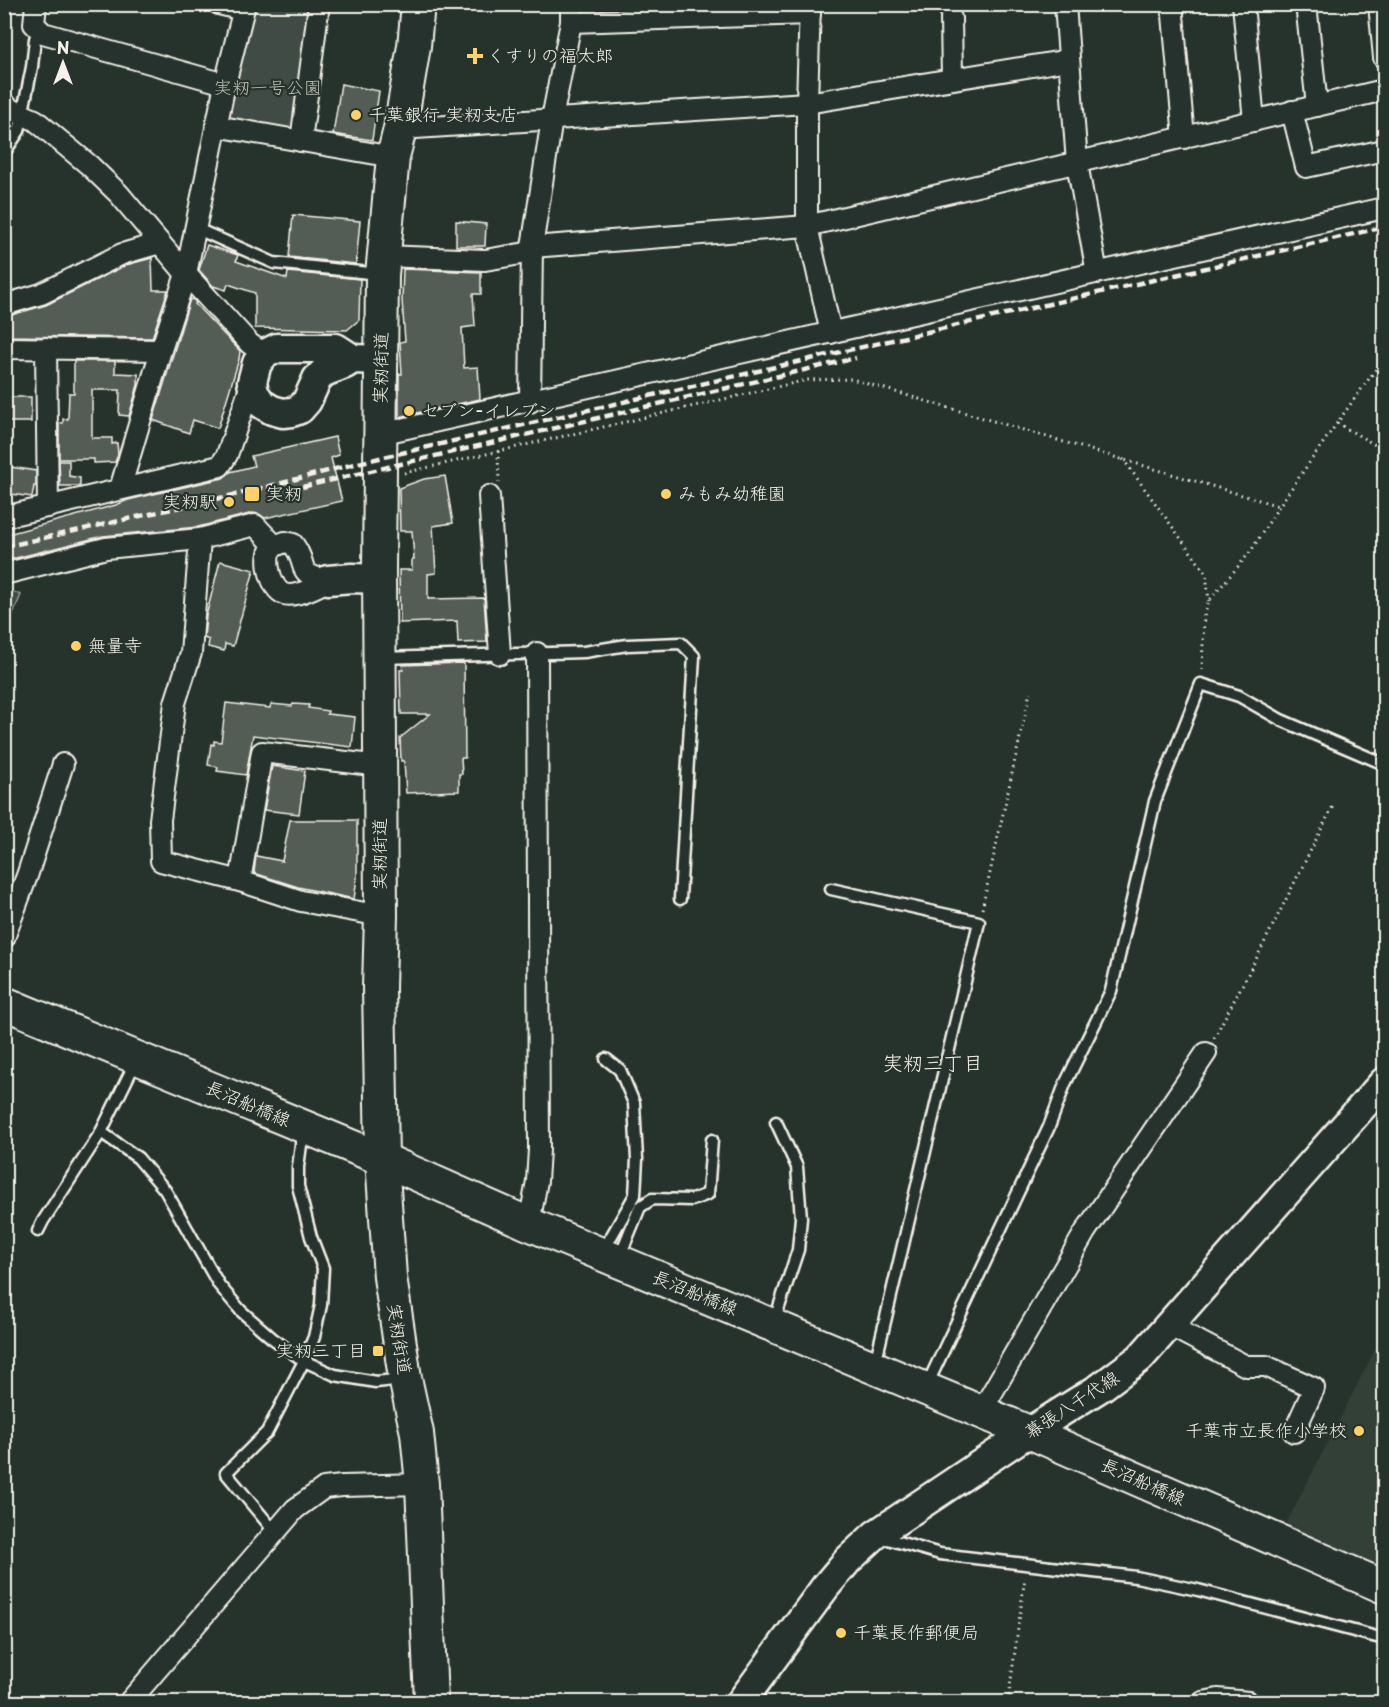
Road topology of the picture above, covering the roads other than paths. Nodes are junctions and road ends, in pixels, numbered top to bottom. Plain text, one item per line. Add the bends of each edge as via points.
1 (36, 4) edge
2 (219, 4) edge
3 (319, 4) edge
4 (418, 4) edge
5 (1065, 4) edge
6 (1172, 4) edge
7 (1243, 4) edge
8 (1306, 4) edge
9 (1379, 4) edge
10 (244, 7) edge
11 (810, 9) edge
12 (571, 13) edge
13 (951, 18) dead end
14 (38, 28) junction
15 (1384, 58) edge
16 (1070, 60) junction
17 (951, 80) junction
18 (225, 84) junction
19 (1384, 90) edge
20 (807, 103) junction
21 (4, 104) edge
22 (1317, 106) junction
23 (1292, 111) junction
24 (23, 115) junction
25 (552, 119) junction
26 (1254, 121) junction
27 (216, 126) junction
28 (1184, 138) junction
29 (301, 141) junction
30 (396, 143) junction
31 (1384, 150) edge
32 (4, 153) edge
33 (1077, 163) junction
34 (1384, 208) edge
35 (807, 226) junction
36 (195, 228) junction
37 (160, 243) junction
38 (532, 249) junction
39 (383, 265) junction
40 (1096, 273) junction
41 (186, 274) junction
42 (4, 305) edge
43 (831, 333) junction
44 (4, 348) edge
45 (46, 348) junction
46 (161, 350) junction
47 (265, 354) junction
48 (367, 359) junction
49 (252, 382) junction
50 (530, 402) junction
51 (380, 434) junction
52 (120, 489) junction
53 (489, 496) road end
54 (48, 507) junction
55 (4, 517) edge
56 (200, 539) junction
57 (275, 546) junction
58 (4, 574) edge
59 (379, 579) junction
60 (328, 580) junction
61 (537, 653) junction
62 (500, 654) junction
63 (379, 658) junction
64 (63, 764) dead end
65 (1384, 764) edge
66 (380, 766) junction
67 (240, 881) junction
68 (831, 889) dead end
69 (680, 899) dead end
70 (381, 916) junction
71 (4, 938) edge
72 (4, 1003) edge
73 (1206, 1053) road end
74 (138, 1059) junction
75 (606, 1059) dead end
76 (1384, 1082) edge
77 (776, 1122) dead end
78 (304, 1127) junction
79 (101, 1132) junction
80 (712, 1140) dead end
81 (382, 1159) junction
82 (529, 1224) junction
83 (38, 1231) dead end
84 (610, 1258) junction
85 (772, 1325) junction
86 (1170, 1326) junction
87 (304, 1361) junction
88 (874, 1367) junction
89 (405, 1378) junction
90 (925, 1389) junction
91 (981, 1412) junction
92 (1029, 1432) junction
93 (1294, 1432) dead end
94 (422, 1484) junction
95 (275, 1532) junction
96 (875, 1535) junction
97 (1384, 1587) edge
98 (1384, 1639) edge
99 (430, 1672) junction
100 (129, 1702) edge
101 (419, 1702) edge
102 (431, 1702) edge
103 (741, 1702) edge
104 (1203, 1702) edge
105 (1248, 1702) edge

1 - 14 street via 34,24
2 - 10 street
3 - 29 street
4 - 30 main road, 実籾街道
5 - 16 street
6 - 28 street
7 - 26 street
8 - 22 street
9 - 15 street
10 - 18 street
11 - 12 street
11 - 20 street
12 - 25 street
13 - 17 street
14 - 18 street via 43,33
14 - 24 lane
16 - 17 street
16 - 33 street
17 - 20 street
18 - 27 street
19 - 22 street
20 - 25 street
20 - 35 street
21 - 24 street
22 - 23 street
23 - 26 street
23 - 31 street via 1306,166
24 - 32 lane via 19,131
24 - 37 street via 89,165
25 - 30 street
25 - 38 street
26 - 28 street
27 - 29 street
27 - 36 street
28 - 33 street
29 - 30 street
30 - 39 main road, 実籾街道
33 - 35 street
33 - 40 street
34 - 40 street
35 - 38 street
35 - 43 street
36 - 39 lane via 274,263
36 - 41 street
37 - 41 street
37 - 42 street via 122,254 40,294
38 - 39 street via 485,260
38 - 50 street
39 - 48 main road, 実籾街道
40 - 43 street
41 - 46 street
41 - 47 street via 250,344
43 - 50 street
44 - 45 street
45 - 46 street
45 - 54 street
46 - 52 street
47 - 48 main road via 277,348 336,348
47 - 49 main road via 257,363
48 - 49 main road via 324,372 307,401 292,412 283,413 262,404
48 - 51 main road, 実籾街道
49 - 52 street via 220,466
50 - 51 street
51 - 59 main road, 実籾街道
52 - 54 street
53 - 62 street
54 - 55 street
56 - 57 street via 255,525
56 - 58 street via 106,548
56 - 67 street via 191,653 175,703 160,820 161,861
57 - 60 street via 293,544 307,574
57 - 60 street via 269,553 271,580 283,594 314,589
59 - 60 main road
59 - 63 main road, 実籾街道
61 - 62 lane
61 - 69 lane via 681,643 694,656
61 - 82 street via 539,1150
62 - 63 lane
63 - 66 main road, 実籾街道
64 - 71 street
65 - 90 lane via 1281,720 1239,696 1201,684 1155,801 1111,991
66 - 67 street via 262,752
66 - 70 main road, 実籾街道
67 - 70 street via 301,901
68 - 88 lane via 979,922
70 - 81 main road, 実籾街道
72 - 74 main road, 長沼船橋線
73 - 91 street via 1085,1232
74 - 78 main road, 長沼船橋線
74 - 79 lane
75 - 84 lane via 620,1070 634,1103 637,1159 635,1195
76 - 86 main road, 幕張八千代線
77 - 85 lane via 797,1167 801,1218 798,1250
78 - 81 main road, 長沼船橋線
78 - 87 lane via 298,1186 323,1268 321,1305
79 - 83 lane
79 - 87 lane via 138,1158 165,1190 219,1285 241,1311
80 - 84 lane via 708,1194 692,1200 652,1199 640,1207
81 - 82 main road, 長沼船橋線
81 - 89 main road, 実籾街道 via 390,1277
82 - 84 main road, 長沼船橋線
84 - 85 main road, 長沼船橋線
85 - 88 main road, 長沼船橋線
86 - 92 main road, 幕張八千代線 via 1123,1372
86 - 93 street via 1246,1366 1266,1366 1314,1388
87 - 89 lane via 335,1375 376,1382
87 - 95 lane via 267,1432 226,1473
88 - 90 main road, 長沼船橋線
89 - 94 main road, 実籾街道 via 417,1433
90 - 91 main road, 長沼船橋線
91 - 92 main road, 長沼船橋線
92 - 96 main road, 幕張八千代線
92 - 97 main road, 長沼船橋線
94 - 95 street via 324,1488 295,1509
94 - 99 main road, 実籾街道
95 - 100 street
96 - 98 lane via 940,1554 1136,1577
96 - 103 main road, 幕張八千代線 via 826,1586
99 - 101 street
99 - 102 main road, 実籾街道
104 - 105 street

